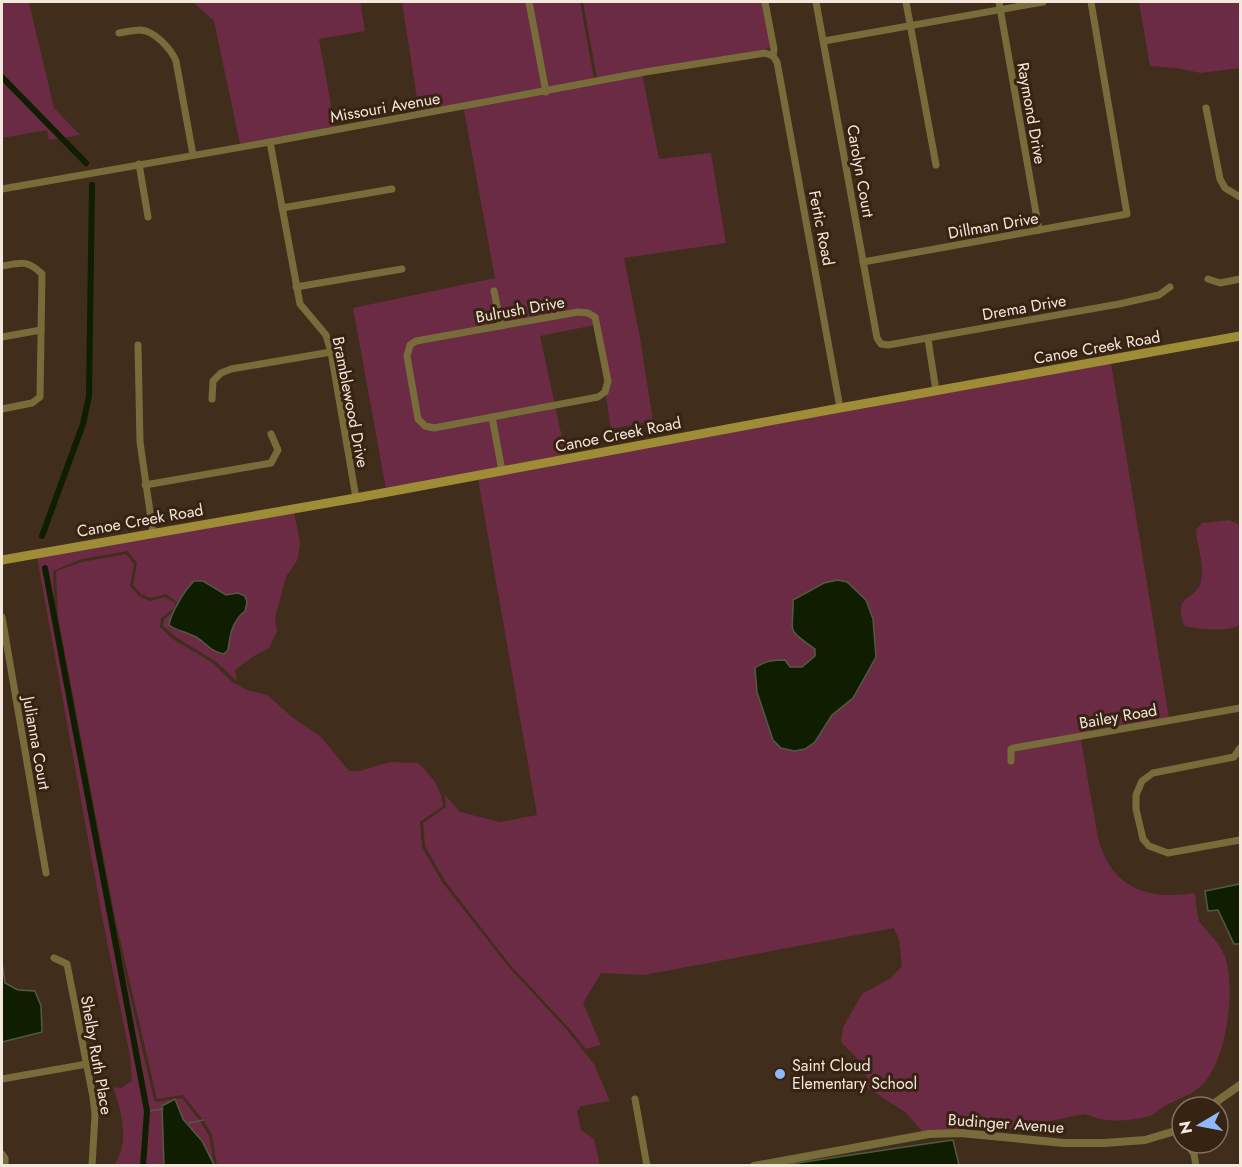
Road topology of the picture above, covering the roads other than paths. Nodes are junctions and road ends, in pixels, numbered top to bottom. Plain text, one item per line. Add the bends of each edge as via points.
1 (529, 2) edge
2 (765, 2) edge
3 (816, 2) edge
4 (906, 2) edge
5 (999, 2) edge
6 (1044, 2) edge
7 (1091, 2) edge
8 (1000, 10) junction
9 (910, 27) junction
10 (120, 33) dead end
11 (824, 41) junction
12 (773, 56) junction
13 (546, 92) junction
14 (1206, 108) dead end
15 (270, 142) junction
16 (193, 155) junction
17 (140, 164) junction
18 (936, 165) dead end
19 (2, 189) edge
20 (392, 189) dead end
21 (1240, 197) edge
22 (282, 208) junction
23 (148, 217) dead end
24 (1039, 230) junction
25 (863, 262) junction
26 (2, 266) edge
27 (402, 269) dead end
28 (1208, 279) dead end
29 (1240, 279) edge
30 (296, 287) junction
31 (1170, 287) dead end
32 (494, 291) dead end
33 (501, 326) junction
34 (41, 330) junction
35 (1240, 336) edge
36 (2, 337) edge
37 (928, 339) junction
38 (881, 344) joint
39 (138, 345) dead end
40 (331, 352) junction
41 (936, 391) junction
42 (212, 399) dead end
43 (840, 408) junction
44 (2, 409) edge
45 (492, 417) junction
46 (271, 434) dead end
47 (502, 471) junction
48 (145, 485) junction
49 (356, 498) junction
50 (153, 533) junction
51 (2, 560) edge
52 (2, 617) edge
53 (1240, 708) edge
54 (1240, 748) edge
55 (1011, 761) dead end
56 (1240, 840) edge
57 (46, 873) dead end
58 (54, 958) dead end
59 (87, 1064) junction
60 (2, 1079) edge
61 (1240, 1085) edge
62 (1226, 1095) edge
63 (635, 1099) dead end
64 (1170, 1134) edge
65 (2, 1154) edge
66 (5, 1166) edge
67 (92, 1166) edge
68 (647, 1166) edge
69 (754, 1166) edge

1 - 13 street
2 - 12 street, Fertic Road
3 - 11 street, Carolyn Court
4 - 9 street
5 - 8 street, Raymond Drive
6 - 8 street
7 - 24 street, Dillman Drive via 1128,214
8 - 9 street
8 - 24 street, Raymond Drive
9 - 11 street
9 - 18 street
10 - 16 street via 148,31 173,52
11 - 25 street, Carolyn Court
12 - 13 street, Missouri Avenue via 765,53 645,72
12 - 43 street, Fertic Road
13 - 15 street, Missouri Avenue
14 - 21 street via 1220,179 1225,188
15 - 16 street, Missouri Avenue
15 - 22 street, Bramblewood Drive
16 - 17 street, Missouri Avenue
17 - 19 street, Missouri Avenue
17 - 23 street
20 - 22 street
22 - 30 street, Bramblewood Drive
24 - 25 street, Dillman Drive
25 - 38 street, Carolyn Court
26 - 34 street via 25,262 42,274
27 - 30 street
28 - 29 street via 1220,283
30 - 40 street, Bramblewood Drive via 300,304 326,335
31 - 37 street, Drema Drive via 1159,295
32 - 33 street
33 - 45 street, Bulrush Drive via 416,341 410,345 407,356 418,419 425,426 434,428
33 - 45 street, Bulrush Drive via 588,313 595,317 608,381 605,392 598,397
34 - 36 street
34 - 44 street via 40,397 32,403
35 - 41 main road, Canoe Creek Road
37 - 38 street, Drema Drive
37 - 41 street
39 - 48 street
40 - 42 street via 231,369 213,381
40 - 49 street, Bramblewood Drive
41 - 43 main road, Canoe Creek Road
43 - 47 main road, Canoe Creek Road
45 - 47 street
46 - 48 street via 278,450 271,463
47 - 49 main road, Canoe Creek Road
48 - 50 street
49 - 50 main road, Canoe Creek Road
50 - 51 main road, Canoe Creek Road
52 - 57 street, Julianna Court
53 - 55 street, Bailey Road via 1014,748
54 - 56 street via 1234,757 1153,773 1142,781 1136,795 1143,839 1149,846 1168,853
58 - 59 street, Shelby Ruth Place via 66,964
59 - 60 street
59 - 67 street, Shelby Ruth Place via 95,1114
61 - 62 street
63 - 68 street
64 - 69 street, Budinger Avenue via 1104,1143 929,1134
65 - 66 street

